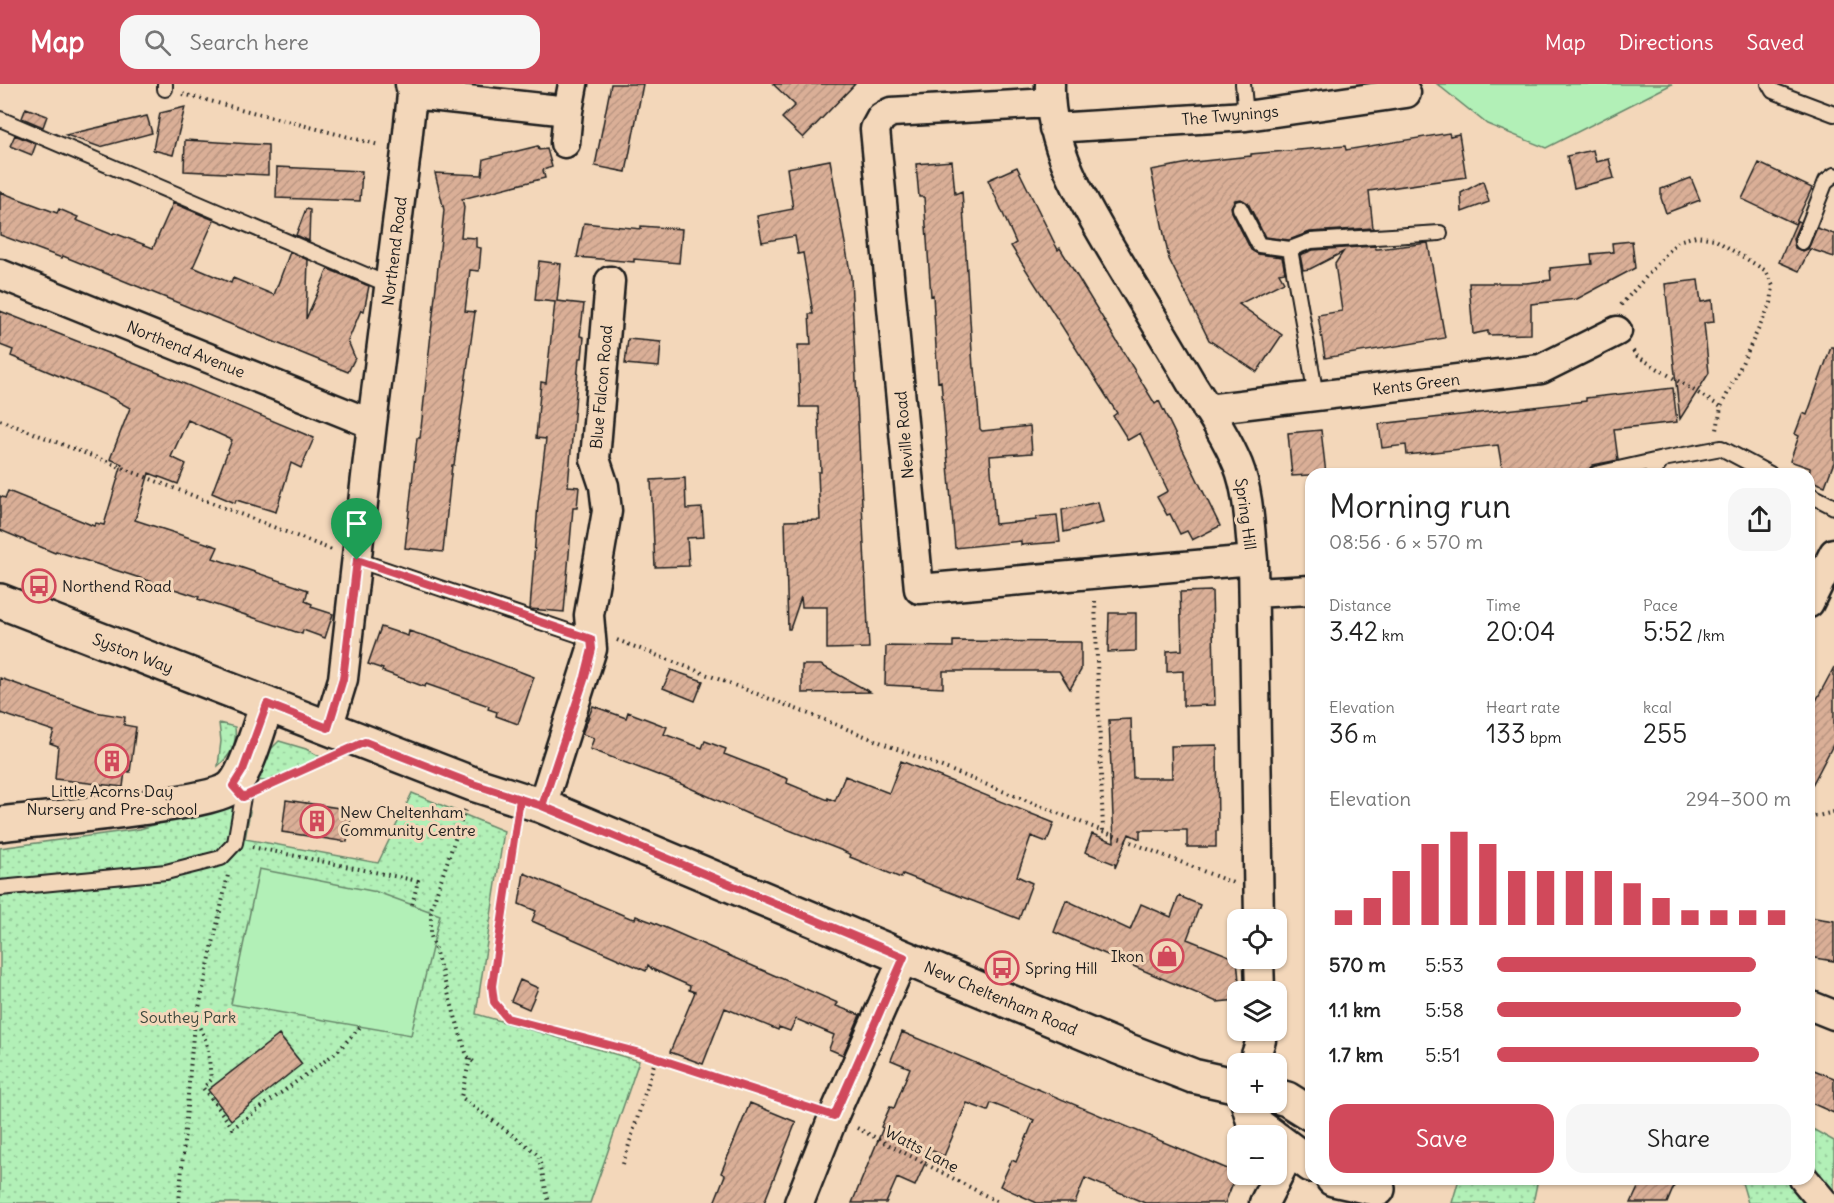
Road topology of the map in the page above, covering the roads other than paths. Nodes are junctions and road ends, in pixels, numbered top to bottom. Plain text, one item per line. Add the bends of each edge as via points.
1 (1243, 84) edge
2 (1769, 84) edge
3 (411, 89) edge
4 (1406, 93) dead end
5 (571, 98) edge
6 (1051, 105) edge
7 (1834, 114) edge
8 (1246, 116) junction
9 (0, 119) edge
10 (565, 143) dead end
11 (1834, 175) edge
12 (1240, 208) dead end
13 (1440, 233) dead end
14 (1802, 242) dead end
15 (1290, 249) junction
16 (0, 274) edge
17 (610, 281) dead end
18 (389, 285) junction
19 (1617, 331) road end
20 (1316, 396) junction
21 (1207, 409) junction
22 (372, 424) junction
23 (1663, 459) junction
24 (1623, 468) edge
25 (1656, 468) edge
26 (1759, 468) edge
27 (1815, 497) edge
28 (1834, 507) edge
29 (1834, 553) edge
30 (357, 560) junction
31 (1252, 560) junction
32 (1305, 590) edge
33 (1815, 591) edge
34 (1254, 593) junction
35 (0, 601) edge
36 (591, 634) junction
37 (267, 704) junction
38 (328, 728) junction
39 (238, 792) junction
40 (531, 802) junction
41 (0, 824) edge
42 (0, 888) edge
43 (1258, 906) edge
44 (904, 957) junction
45 (1815, 1007) edge
46 (1834, 1015) edge
47 (1227, 1084) edge
48 (1287, 1099) edge
49 (1305, 1110) edge
50 (1271, 1185) edge
51 (1809, 1185) edge
52 (799, 1203) edge
53 (1264, 1203) edge
54 (1824, 1203) edge

1 - 8 lane
2 - 7 lane via 1773,92
3 - 5 street
3 - 18 street, Northend Road
4 - 8 street, The Twynings
5 - 10 street
6 - 8 street, The Twynings
6 - 21 street, Spring Hill via 1064,157 1094,219
6 - 31 street, Neville Road via 891,112 881,118 875,129 919,589
9 - 18 lane
11 - 14 lane via 1826,181
12 - 15 lane via 1259,245
13 - 15 lane via 1311,241
15 - 20 lane
16 - 22 street, Northend Avenue
17 - 36 street, Blue Falcon Road via 596,459 607,511 589,615
18 - 22 street, Northend Road
19 - 20 street, Kents Green via 1542,369
20 - 21 street, Kents Green
21 - 31 street, Spring Hill via 1239,466 1249,512
22 - 30 street, Northend Road
23 - 24 lane
23 - 25 lane
23 - 26 lane via 1721,448
27 - 28 lane
29 - 33 street
30 - 36 lane
30 - 38 street, Northend Road via 343,679
31 - 34 street, Spring Hill
32 - 34 street
34 - 43 street, Spring Hill
35 - 37 street, Syston Way
36 - 40 street, Blue Falcon Road via 592,649 585,677
37 - 38 street, New Cheltenham Road
37 - 39 street
38 - 40 street, New Cheltenham Road
39 - 41 street via 130,810
39 - 42 lane via 235,843 221,858 166,872
40 - 44 street, New Cheltenham Road
44 - 47 street, New Cheltenham Road via 1193,1076
44 - 52 street
45 - 46 street
48 - 49 street
50 - 53 street
51 - 54 street

